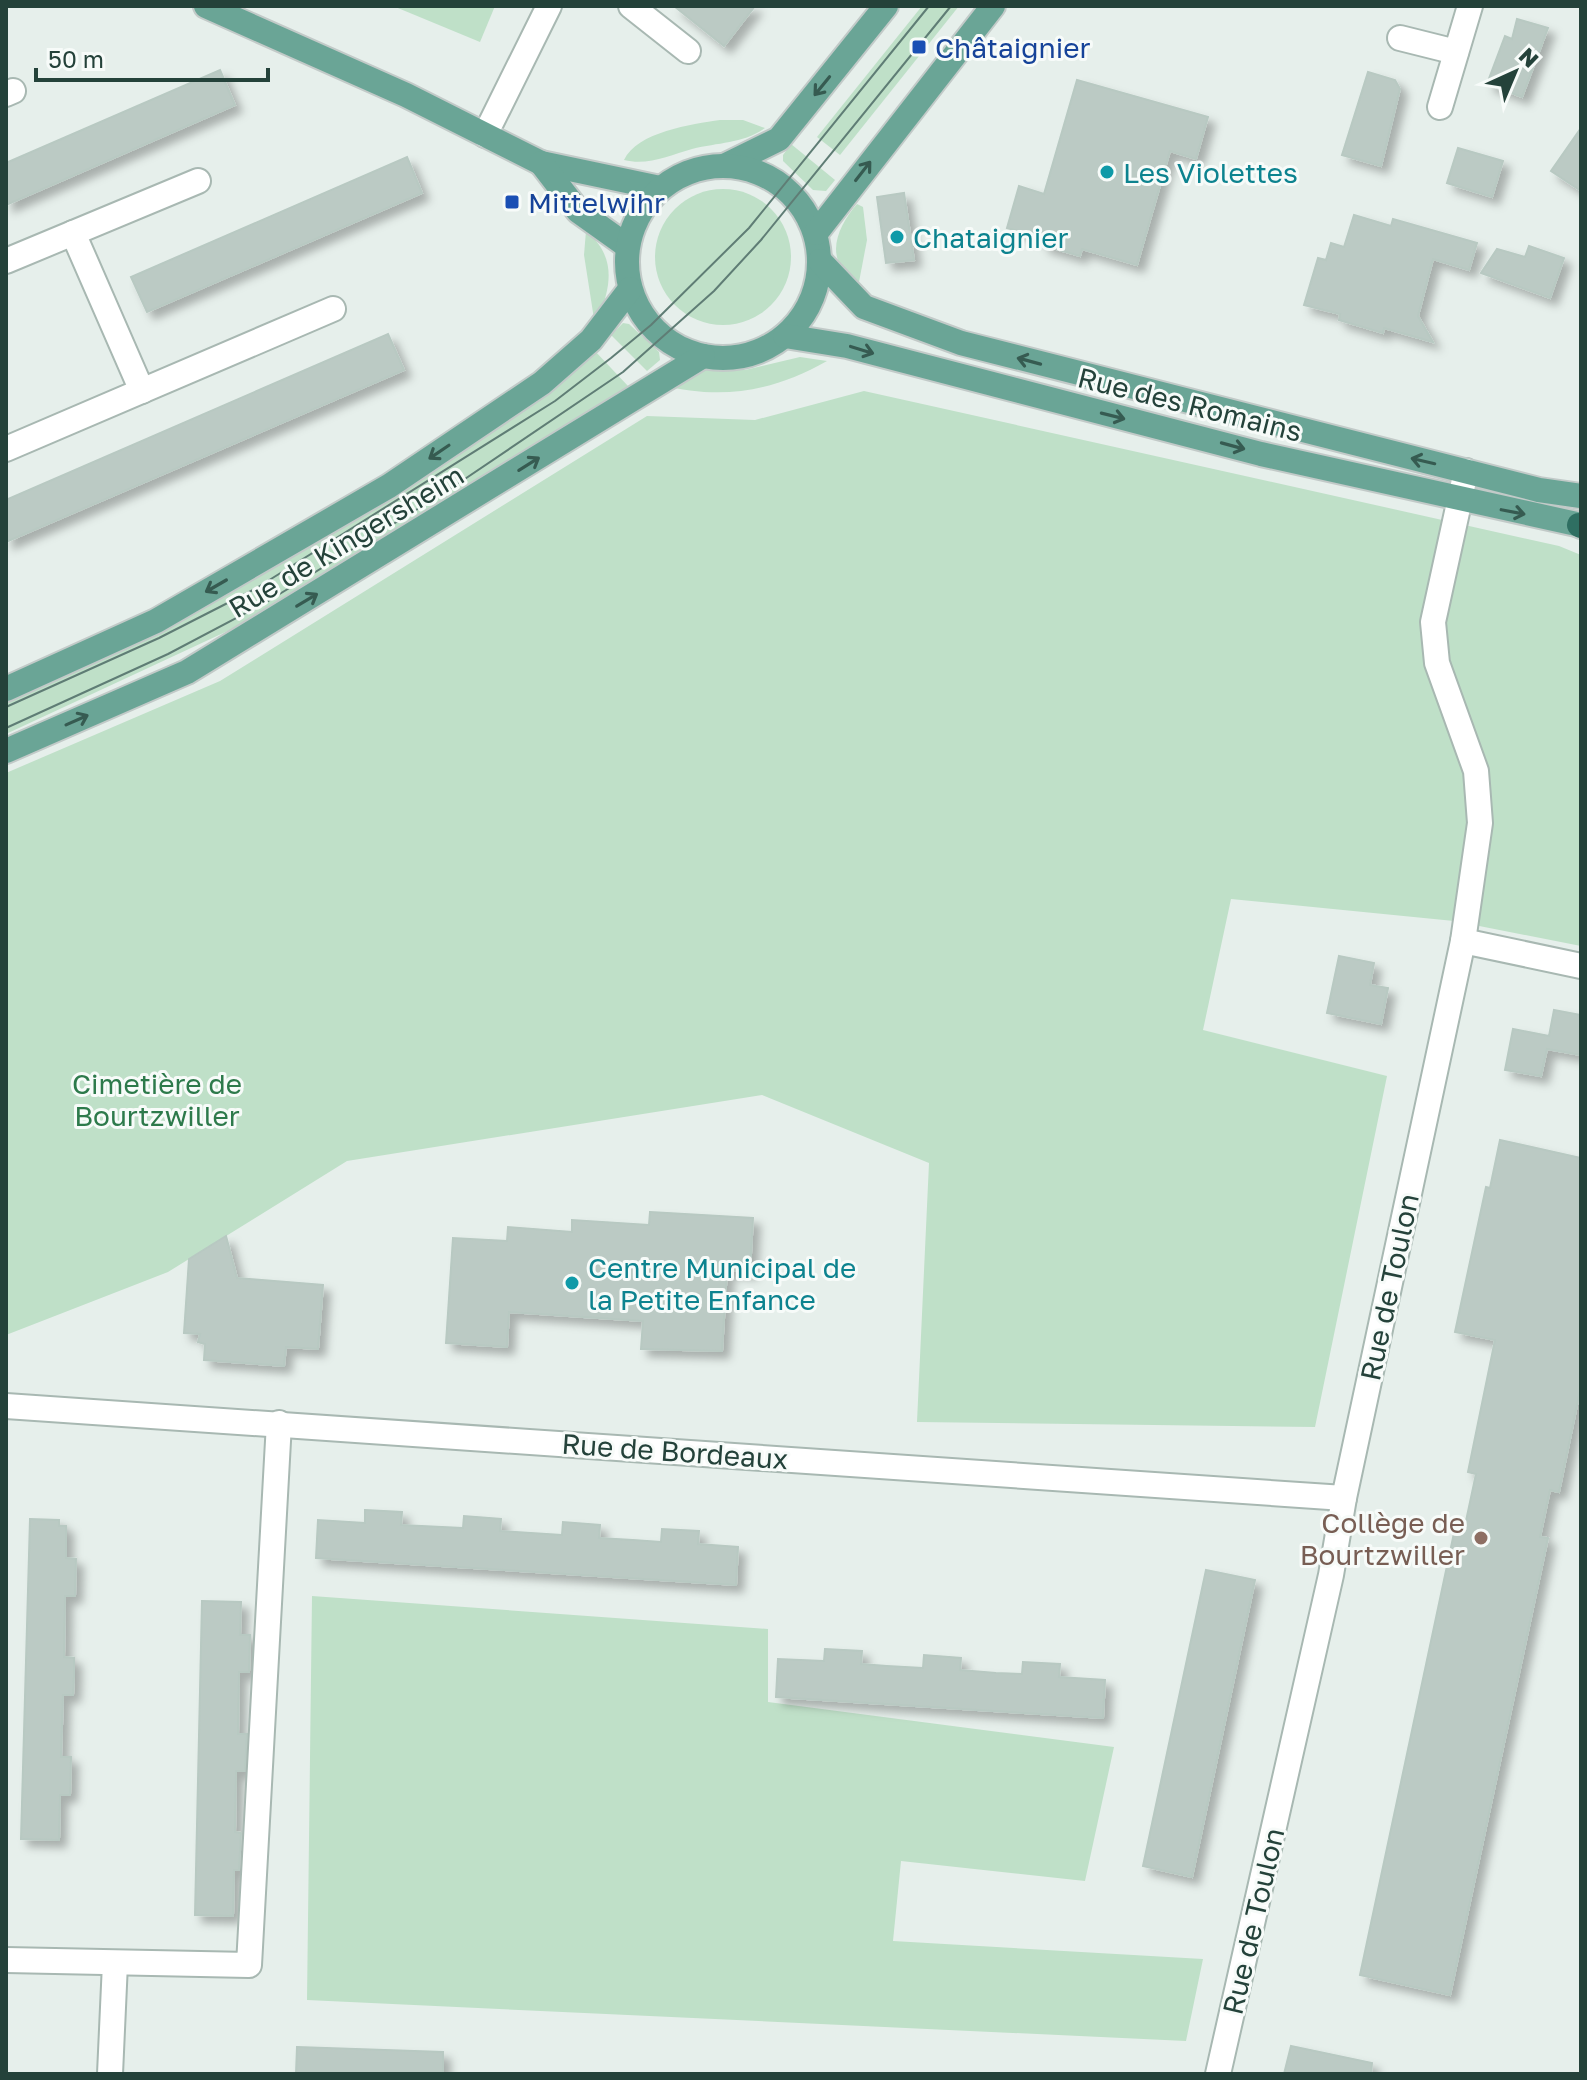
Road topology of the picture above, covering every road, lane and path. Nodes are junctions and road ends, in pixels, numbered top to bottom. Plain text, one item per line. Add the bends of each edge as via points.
1 (206, 6) edge
2 (549, 6) edge
3 (631, 6) edge
4 (886, 6) edge
5 (993, 6) edge
6 (1470, 6) edge
7 (1400, 38) dead end
8 (688, 51) dead end
9 (1456, 52) junction
10 (1440, 107) dead end
11 (485, 135) junction
12 (541, 163) junction
13 (726, 165) junction
14 (198, 181) dead end
15 (660, 188) junction
16 (73, 233) junction
17 (816, 233) junction
18 (627, 246) junction
19 (6, 261) edge
20 (820, 261) junction
21 (630, 289) junction
22 (333, 309) dead end
23 (785, 336) junction
24 (703, 356) junction
25 (142, 391) junction
26 (6, 449) edge
27 (1466, 471) junction
28 (1581, 496) edge
29 (1459, 501) junction
30 (1580, 525) edge
31 (6, 689) edge
32 (6, 751) edge
33 (1463, 941) junction
34 (1581, 966) edge
35 (6, 1406) edge
36 (279, 1423) junction
37 (1344, 1498) junction
38 (6, 1960) edge
39 (115, 1963) junction
40 (110, 2074) edge
41 (1218, 2074) edge

1 - 11 main road
2 - 11 street
3 - 8 street
4 -> 13 main road via 779,139
17 -> 5 main road
6 - 9 street
7 - 9 street
9 - 10 street
11 - 12 main road
12 - 15 main road
12 - 18 main road via 578,211
13 - 15 main road via 680,175
13 - 17 main road via 749,169 784,187
14 - 16 street
15 - 18 main road via 645,205
16 - 19 street
16 - 25 street
17 - 20 main road
18 - 21 main road
20 - 23 main road via 816,290 804,315
27 -> 20 main road, Rue des Romains via 961,343 864,307
21 - 24 main road via 664,338
21 -> 31 main road, Rue de Kingersheim via 591,340 542,383 389,486 156,621
22 - 25 street
23 - 24 main road via 760,351 732,358
23 -> 29 main road, Rue des Romains via 847,346
32 -> 24 main road, Rue de Kingersheim via 187,672
25 - 26 street
27 - 28 main road, Rue des Romains
27 - 29 street, Rue de Toulon
29 -> 30 main road, Rue des Romains
29 - 33 street, Rue de Toulon via 1433,622 1437,663 1476,771 1480,823
33 - 34 street
33 - 37 street, Rue de Toulon
35 - 36 street, Rue de Bordeaux
36 - 37 street, Rue de Bordeaux
36 - 39 street via 249,1965
37 - 41 street, Rue de Toulon
38 - 39 street
39 - 40 street

